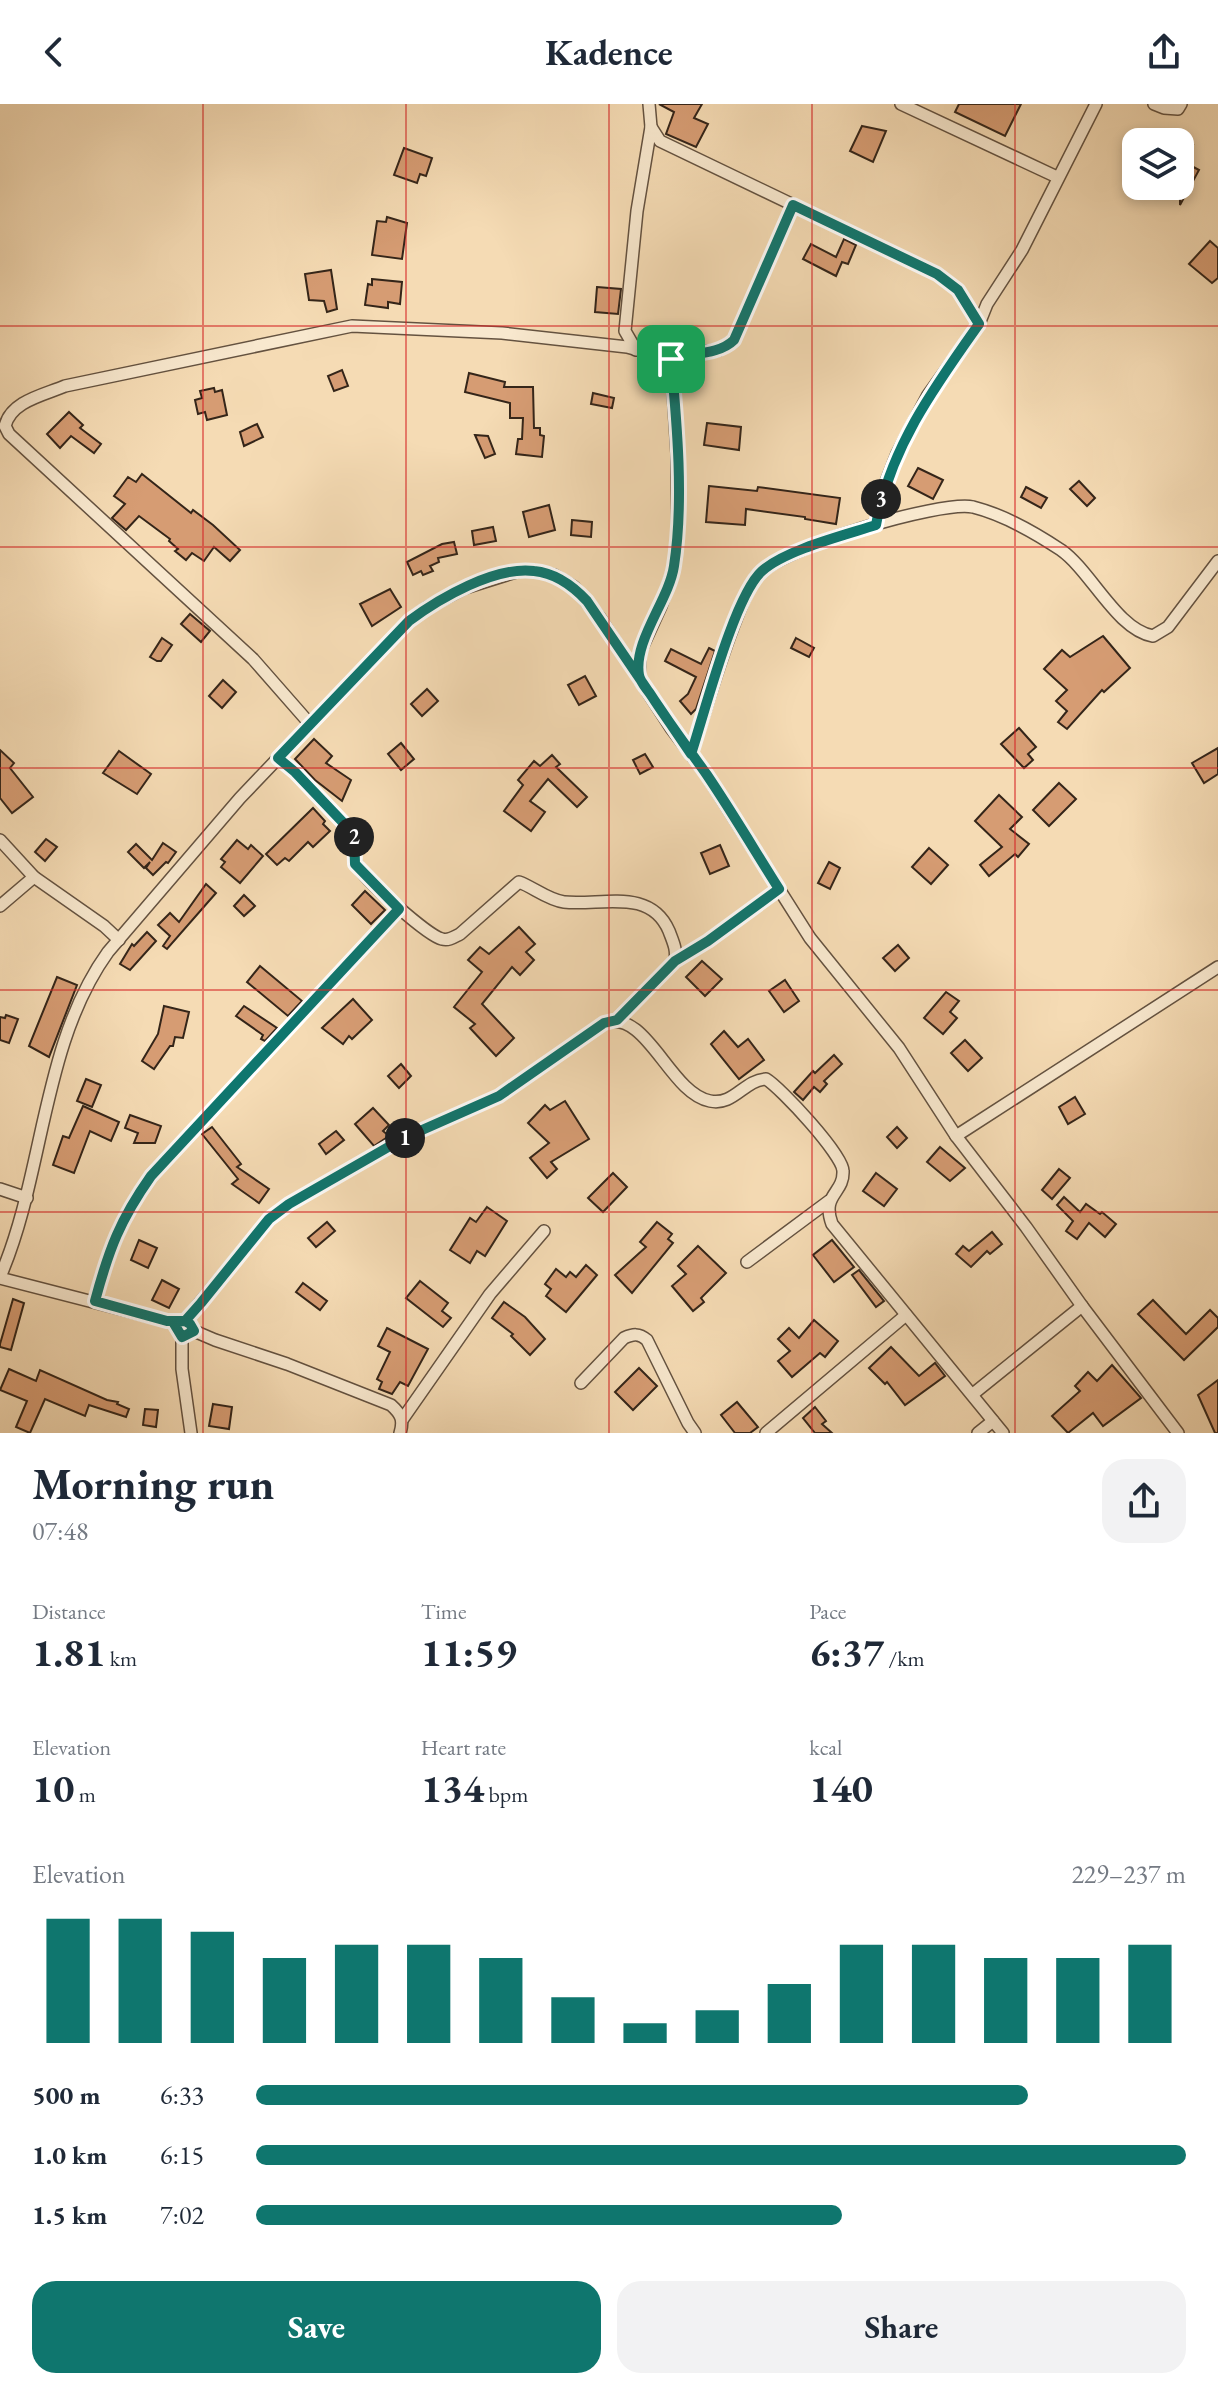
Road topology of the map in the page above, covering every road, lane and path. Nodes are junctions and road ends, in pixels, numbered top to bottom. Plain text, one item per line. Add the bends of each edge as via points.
1 (649, 104) edge
2 (901, 104) edge
3 (1096, 104) edge
4 (1154, 104) edge
5 (1181, 104) edge
6 (651, 127) junction
7 (1057, 177) junction
8 (793, 205) junction
9 (979, 324) junction
10 (636, 350) junction
11 (671, 359) junction
12 (876, 525) junction
13 (1218, 561) edge
14 (639, 677) junction
15 (310, 724) junction
16 (691, 754) junction
17 (278, 758) junction
18 (0, 840) edge
19 (34, 877) junction
20 (779, 889) junction
21 (0, 906) edge
22 (399, 909) junction
23 (119, 940) junction
24 (675, 961) junction
25 (1218, 967) edge
26 (617, 1020) junction
27 (956, 1136) junction
28 (0, 1189) edge
29 (27, 1198) junction
30 (829, 1201) junction
31 (544, 1231) dead end
32 (747, 1262) dead end
33 (0, 1277) edge
34 (95, 1301) junction
35 (1082, 1306) junction
36 (906, 1315) junction
37 (179, 1321) junction
38 (194, 1331) junction
39 (182, 1337) junction
40 (581, 1383) dead end
41 (973, 1394) junction
42 (993, 1421) junction
43 (401, 1427) edge
44 (191, 1433) edge
45 (695, 1433) edge
46 (766, 1433) edge
47 (978, 1433) edge
48 (1003, 1433) edge
49 (1178, 1433) edge

1 - 6 street
2 - 7 street
3 - 7 street
4 - 5 street via 1178,109
6 - 8 street via 660,141
6 - 10 street via 625,331
7 - 9 street
8 - 9 street via 937,274 958,290
8 - 11 street via 734,340 719,350
9 - 12 street via 928,395 897,454
10 - 11 street
10 - 15 street via 502,333 352,326 65,386 9,414 9,434 253,659
11 - 14 street via 677,453 674,568 640,652
12 - 13 street via 944,507 971,507 1005,518 1065,553 1130,626 1153,636 1168,627
12 - 16 street via 782,558 756,577 721,660
14 - 15 street via 574,587 554,575 519,571 465,588 428,607
14 - 16 street
15 - 17 street
16 - 20 street
17 - 22 street via 354,834 355,864
17 - 23 street
18 - 19 street
19 - 21 street
19 - 23 street
20 - 24 street
20 - 27 street via 810,938 899,1048
22 - 24 street via 444,940 460,934 519,882 561,902 646,905 666,926
22 - 34 street via 151,1176 123,1219
23 - 29 street via 93,974 64,1041
24 - 26 street
25 - 27 street
26 - 30 street via 634,1028 697,1097 729,1100 758,1079 773,1083 843,1166
26 - 37 street via 604,1023 499,1096 404,1138 289,1204 269,1219
27 - 35 street
28 - 29 street
29 - 33 street
30 - 32 street
30 - 36 street via 832,1224
31 - 43 street via 490,1294
33 - 34 street
34 - 37 street
35 - 41 street
35 - 49 street
36 - 41 street
36 - 46 street
37 - 38 street
37 - 39 street
38 - 39 street
38 - 43 street via 391,1405
39 - 44 street
40 - 45 street via 624,1338 641,1335
41 - 42 street
42 - 47 street
42 - 48 street

